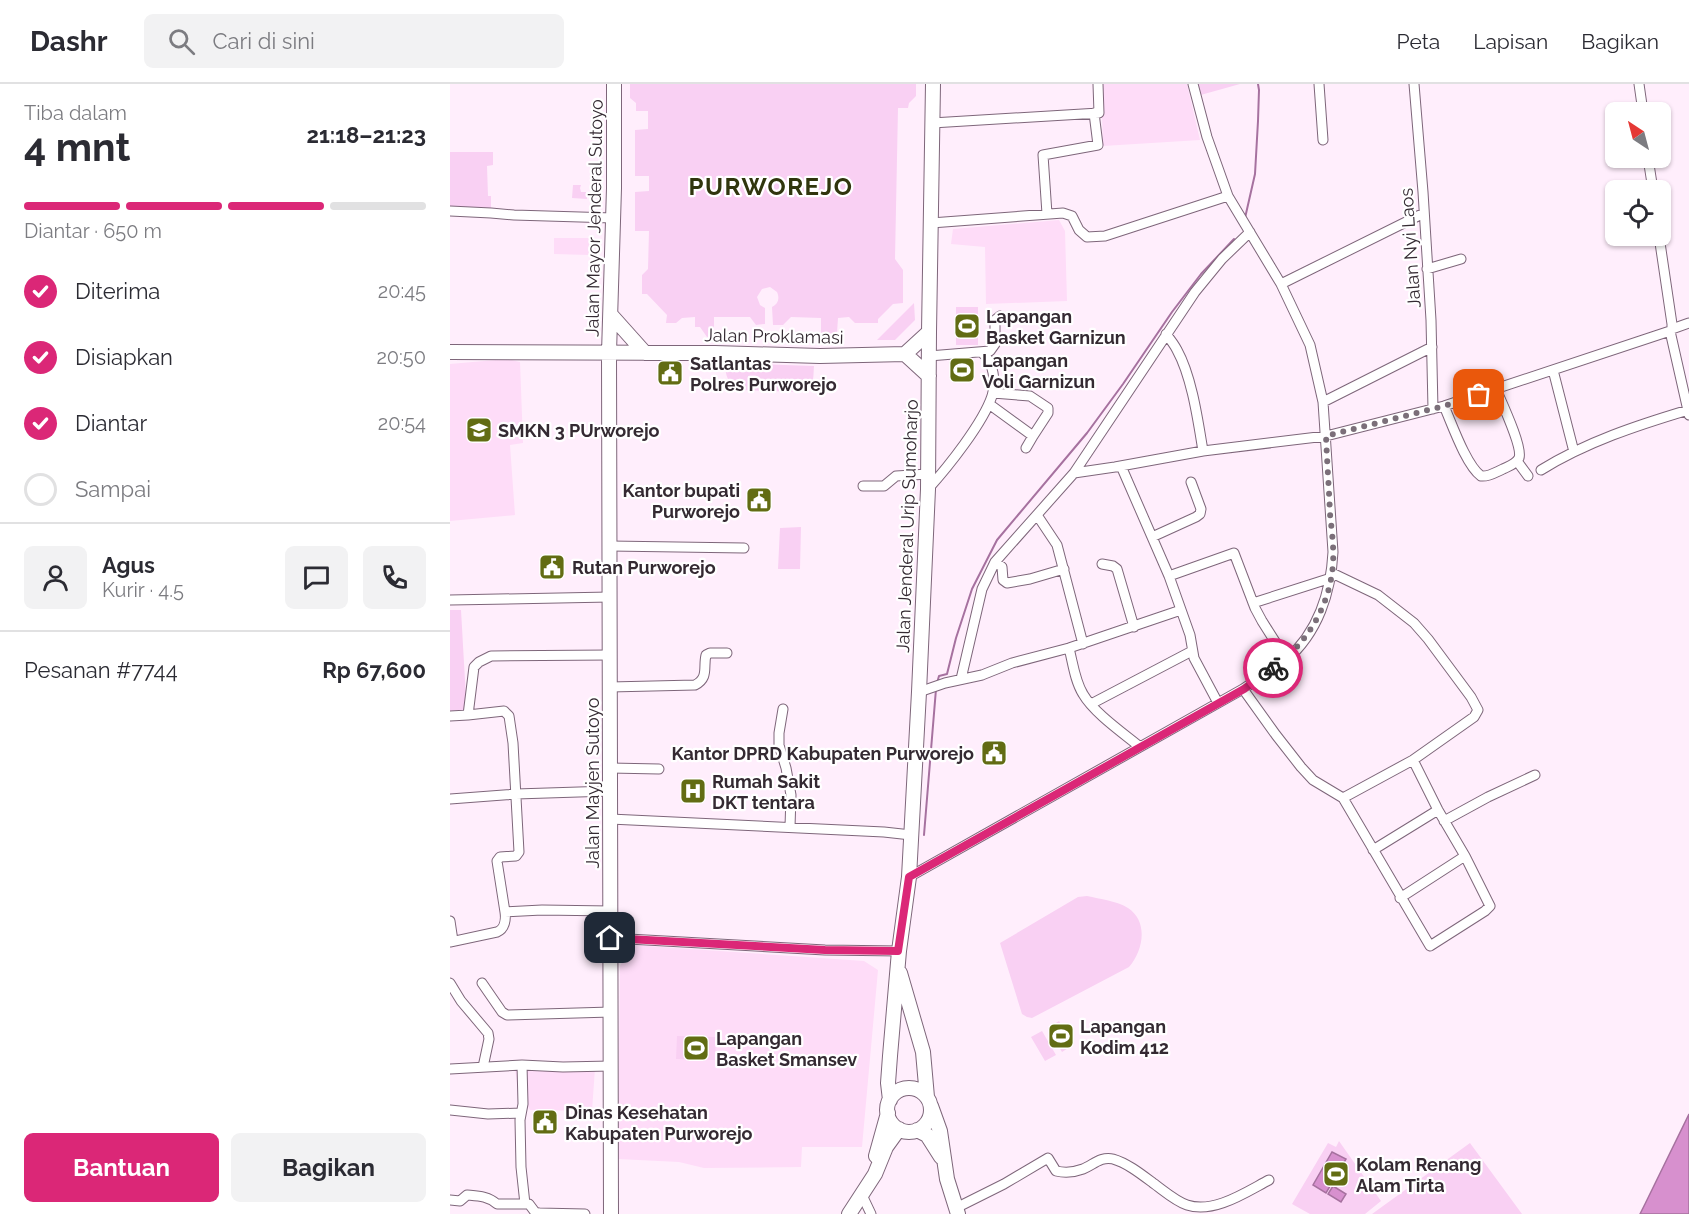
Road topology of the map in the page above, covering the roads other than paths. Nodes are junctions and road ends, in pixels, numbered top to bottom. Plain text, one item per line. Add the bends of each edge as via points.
1 (614, 84) edge
2 (933, 84) edge
3 (1098, 84) edge
4 (1192, 84) edge
5 (1319, 84) edge
6 (1414, 84) edge
7 (1639, 84) edge
8 (1642, 102) edge
9 (1094, 113) junction
10 (932, 123) junction
11 (1323, 140) dead end
12 (1228, 196) junction
13 (450, 211) edge
14 (1424, 213) junction
15 (1047, 214) junction
16 (613, 218) junction
17 (931, 223) junction
18 (1250, 232) junction
19 (1660, 246) edge
20 (1461, 259) dead end
21 (1427, 269) junction
22 (1281, 284) junction
23 (611, 315) junction
24 (1000, 316) dead end
25 (1689, 323) edge
26 (1671, 330) junction
27 (929, 332) junction
28 (1166, 334) junction
29 (1432, 346) junction
30 (450, 352) edge
31 (645, 352) junction
32 (609, 353) junction
33 (982, 353) junction
34 (906, 354) junction
35 (929, 356) junction
36 (1552, 370) junction
37 (929, 376) junction
38 (1496, 390) junction
39 (993, 393) junction
40 (1323, 402) junction
41 (989, 404) junction
42 (1444, 406) junction
43 (1433, 409) junction
44 (1688, 413) edge
45 (1033, 436) junction
46 (1326, 436) junction
47 (1026, 448) dead end
48 (1203, 451) junction
49 (1574, 452) junction
50 (1517, 460) junction
51 (1121, 466) junction
52 (1541, 470) dead end
53 (1074, 473) junction
54 (928, 474) junction
55 (1528, 476) dead end
56 (1191, 482) dead end
57 (863, 486) dead end
58 (928, 489) junction
59 (1037, 515) junction
60 (1152, 537) junction
61 (610, 546) junction
62 (744, 548) dead end
63 (995, 562) junction
64 (1102, 564) dead end
65 (1064, 569) junction
66 (1169, 576) junction
67 (1331, 576) junction
68 (610, 597) junction
69 (450, 600) edge
70 (1253, 603) junction
71 (1181, 610) junction
72 (1134, 627) junction
73 (1083, 644) junction
74 (1069, 648) junction
75 (1192, 651) junction
76 (727, 653) dead end
77 (610, 655) junction
78 (1286, 659) junction
79 (961, 679) junction
80 (610, 687) junction
81 (1244, 689) junction
82 (924, 690) junction
83 (1218, 703) junction
84 (1091, 704) junction
85 (783, 708) dead end
86 (468, 715) junction
87 (450, 716) edge
88 (1140, 747) junction
89 (1413, 760) junction
90 (610, 768) junction
91 (659, 770) dead end
92 (1535, 775) dead end
93 (610, 791) junction
94 (516, 794) junction
95 (1343, 798) junction
96 (450, 799) edge
97 (1438, 810) junction
98 (610, 819) junction
99 (1444, 821) junction
100 (790, 827) junction
101 (911, 835) junction
102 (1373, 850) junction
103 (1465, 856) junction
104 (909, 877) junction
105 (1400, 898) junction
106 (610, 910) junction
107 (505, 912) junction
108 (450, 921) edge
109 (610, 938) junction
110 (452, 942) edge
111 (898, 951) junction
112 (898, 969) junction
113 (450, 983) edge
114 (482, 983) dead end
115 (611, 1012) junction
116 (522, 1065) junction
117 (611, 1065) junction
118 (483, 1067) junction
119 (452, 1069) edge
120 (450, 1080) edge
121 (929, 1102) junction
122 (889, 1106) junction
123 (450, 1110) edge
124 (521, 1113) junction
125 (898, 1129) junction
126 (917, 1130) junction
127 (943, 1161) junction
128 (1269, 1180) dead end
129 (866, 1190) junction
130 (450, 1200) edge
131 (525, 1204) junction
132 (957, 1211) edge
133 (585, 1214) edge
134 (611, 1214) edge
135 (849, 1214) edge
136 (871, 1214) edge

1 - 16 main road, Jalan Mayor Jenderal Sutoyo
2 - 10 main road, Jalan Jenderal Urip Sumoharjo
3 - 9 street via 1099,113
4 - 12 street
5 - 11 street
6 - 14 street, Jalan Nyi Laos
7 - 8 street
9 - 10 street
9 - 15 street via 1098,145 1043,155
10 - 17 main road, Jalan Jenderal Urip Sumoharjo
12 - 15 street via 1105,236 1082,234 1069,214
12 - 18 street
13 - 16 street
14 - 21 street, Jalan Nyi Laos
14 - 22 street
15 - 17 street
16 - 23 main road, Jalan Mayor Jenderal Sutoyo
17 - 27 main road, Jalan Jenderal Urip Sumoharjo
18 - 22 street
18 - 28 street via 1215,267
19 - 26 street
20 - 21 street
21 - 29 street, Jalan Nyi Laos
22 - 40 street via 1310,345
23 - 31 main road
23 - 32 main road, Jalan Mayor Jenderal Sutoyo
24 - 33 street via 994,325 995,344
25 - 26 street
26 - 36 street
26 - 44 street
27 - 34 main road
27 - 35 main road, Jalan Jenderal Urip Sumoharjo
28 - 48 street via 1178,350 1187,376
28 - 53 street
29 - 40 street
29 - 43 street, Jalan Nyi Laos
30 - 32 main road, Jalan Proklamasi
31 - 32 main road, Jalan Proklamasi
31 - 34 main road, Jalan Proklamasi
32 - 61 main road, Jalan Mayjen Sutoyo
33 - 35 street
33 - 39 street via 991,363
34 - 37 main road
35 - 37 main road, Jalan Jenderal Urip Sumoharjo
36 - 38 street
36 - 49 street
37 - 54 main road, Jalan Jenderal Urip Sumoharjo
38 - 42 street
38 - 50 street via 1518,446
39 - 41 street
39 - 45 street via 1030,396 1048,408
40 - 46 street
41 - 45 street
41 - 58 street
42 - 43 street
42 - 50 street via 1477,473 1489,476
43 - 46 street
44 - 49 street via 1619,433
45 - 47 street
46 - 48 street
46 - 67 street
48 - 51 street
49 - 52 street
50 - 55 street
51 - 53 street
51 - 60 street
53 - 59 street
54 - 57 street via 896,476 884,486
54 - 58 main road, Jalan Jenderal Urip Sumoharjo
56 - 60 street via 1200,514
58 - 82 main road, Jalan Jenderal Urip Sumoharjo
59 - 63 street
59 - 65 street via 1057,545
60 - 66 street
61 - 62 street
61 - 68 main road, Jalan Mayjen Sutoyo
63 - 65 street via 1002,567 1007,583
63 - 79 street via 982,589
64 - 72 street via 1117,569
65 - 73 street
66 - 70 street via 1233,553
66 - 71 street
67 - 70 street
67 - 78 street via 1319,614
67 - 89 street via 1378,595 1414,623 1477,707 1474,717
68 - 69 street
68 - 77 main road, Jalan Mayjen Sutoyo
70 - 78 street
71 - 72 street
71 - 75 street
72 - 73 street
73 - 74 street
74 - 79 street
74 - 84 street via 1078,684
75 - 83 street
75 - 84 street
76 - 80 street via 706,655 706,673 695,685
77 - 80 main road, Jalan Mayjen Sutoyo
77 - 86 street via 485,658 474,667
78 - 81 street
79 - 82 street
80 - 90 main road, Jalan Mayjen Sutoyo
81 - 83 street
81 - 95 street via 1301,767
82 - 101 main road, Jalan Jenderal Urip Sumoharjo
83 - 88 street
84 - 88 street
85 - 100 street via 779,745 791,795
86 - 87 street
86 - 94 street via 504,711 509,716
88 - 104 street
89 - 95 street
89 - 97 street
90 - 91 street
90 - 93 main road, Jalan Mayjen Sutoyo
92 - 99 street
93 - 94 street
93 - 98 main road, Jalan Mayjen Sutoyo
94 - 96 street
94 - 107 street via 519,852 497,861
95 - 102 street
97 - 99 street
97 - 102 street
98 - 100 street
98 - 106 main road, Jalan Mayjen Sutoyo
99 - 103 street
100 - 101 street
101 - 104 main road, Jalan Jenderal Urip Sumoharjo
102 - 105 street
103 - 105 street
103 - 105 street via 1490,904 1485,911 1430,946
104 - 111 main road, Jalan Jenderal Urip Sumoharjo
106 - 107 street
106 - 109 main road, Jalan Mayjen Sutoyo
107 - 110 street via 499,932
108 - 110 street
109 - 111 street
109 - 115 main road, Jalan Mayjen Sutoyo
111 - 112 main road, Jalan Jenderal Urip Sumoharjo
112 - 121 main road via 923,1053
112 - 122 main road
113 - 118 street via 488,1033
114 - 115 street via 507,1015
115 - 117 main road, Jalan Mayjen Sutoyo
116 - 117 street
116 - 118 street
116 - 124 street
117 - 134 main road, Jalan Mayjen Sutoyo
118 - 119 street
119 - 120 street
121 - 122 main road via 922,1092 908,1088 894,1094
121 - 126 main road via 928,1120
121 - 127 main road via 940,1131
122 - 125 main road via 890,1119
122 - 129 main road
123 - 124 street
124 - 131 street
125 - 126 main road
125 - 129 main road
126 - 127 main road via 936,1146
127 - 132 main road
128 - 132 street via 1222,1203 1188,1206 1110,1158 1079,1171 1061,1172 1048,1158
129 - 135 main road
129 - 136 street
130 - 131 street via 460,1201 466,1195 487,1197 497,1204
131 - 133 street via 539,1213

